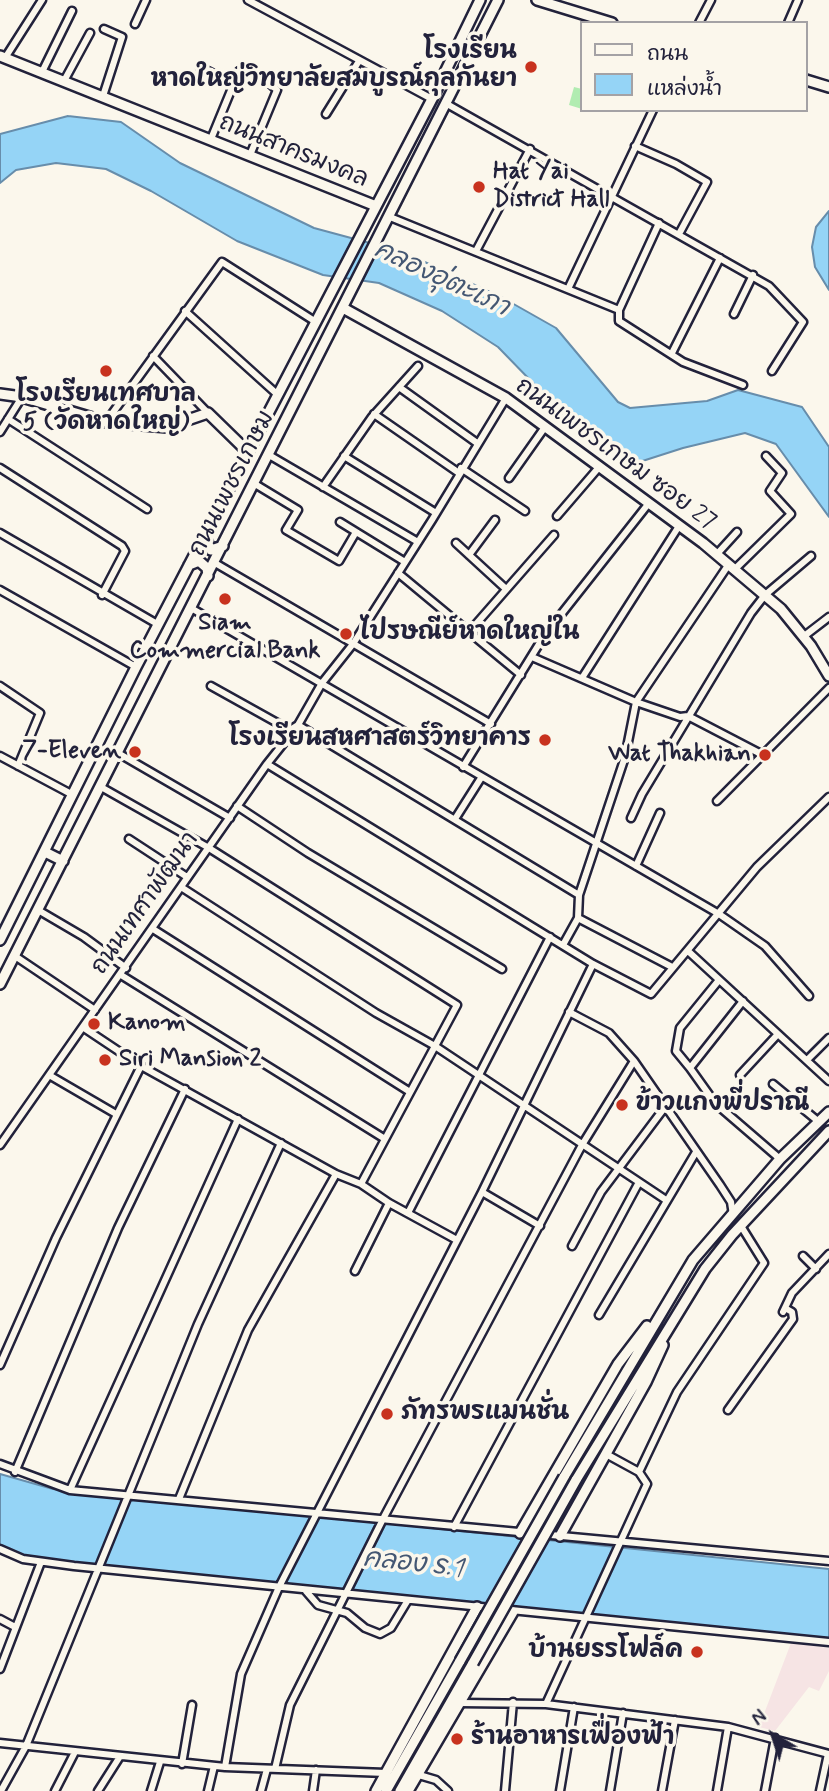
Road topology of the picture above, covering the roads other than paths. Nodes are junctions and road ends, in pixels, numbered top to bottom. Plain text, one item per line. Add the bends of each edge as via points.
1 (42, 0) edge
2 (146, 0) edge
3 (248, 0) edge
4 (480, 0) edge
5 (498, 0) edge
6 (537, 0) edge
7 (711, 0) edge
8 (798, 0) edge
9 (72, 11) dead end
10 (605, 21) edge
11 (700, 21) edge
12 (789, 21) edge
13 (135, 24) dead end
14 (104, 29) dead end
15 (90, 33) dead end
16 (3, 57) edge
17 (359, 61) junction
18 (200, 67) dead end
19 (42, 72) junction
20 (64, 81) junction
21 (808, 81) edge
22 (233, 84) junction
23 (829, 87) edge
24 (103, 96) junction
25 (432, 99) junction
26 (447, 104) junction
27 (652, 112) edge
28 (326, 114) dead end
29 (211, 139) junction
30 (635, 146) junction
31 (530, 149) junction
32 (250, 155) junction
33 (612, 195) junction
34 (376, 206) junction
35 (390, 216) junction
36 (659, 223) junction
37 (679, 234) junction
38 (476, 251) junction
39 (720, 258) junction
40 (753, 275) junction
41 (568, 289) junction
42 (345, 305) junction
43 (619, 310) junction
44 (185, 312) junction
45 (734, 314) dead end
46 (316, 322) junction
47 (672, 353) junction
48 (153, 356) junction
49 (418, 366) dead end
50 (772, 372) dead end
51 (743, 385) dead end
52 (399, 387) junction
53 (0, 394) edge
54 (278, 395) junction
55 (22, 397) junction
56 (506, 398) junction
57 (208, 413) junction
58 (374, 414) junction
59 (8, 419) junction
60 (106, 422) junction
61 (545, 427) junction
62 (0, 432) edge
63 (477, 443) junction
64 (248, 452) junction
65 (270, 455) junction
66 (345, 456) junction
67 (766, 456) dead end
68 (600, 466) junction
69 (0, 468) edge
70 (460, 470) junction
71 (509, 478) dead end
72 (255, 484) junction
73 (323, 486) junction
74 (649, 503) junction
75 (147, 509) dead end
76 (525, 511) dead end
77 (436, 513) junction
78 (557, 516) dead end
79 (495, 520) dead end
80 (340, 522) dead end
81 (679, 526) junction
82 (356, 532) junction
83 (737, 532) dead end
84 (0, 533) edge
85 (554, 535) dead end
86 (204, 536) junction
87 (418, 542) junction
88 (456, 543) dead end
89 (223, 547) junction
90 (717, 554) junction
91 (469, 555) junction
92 (811, 556) dead end
93 (405, 562) junction
94 (215, 563) junction
95 (189, 565) junction
96 (732, 567) junction
97 (398, 573) junction
98 (208, 576) junction
99 (506, 589) junction
100 (0, 590) edge
101 (102, 595) junction
102 (765, 595) junction
103 (191, 608) junction
104 (829, 617) edge
105 (159, 626) junction
106 (469, 632) junction
107 (803, 637) junction
108 (352, 644) junction
109 (532, 657) junction
110 (136, 667) junction
111 (521, 675) junction
112 (829, 676) edge
113 (582, 678) junction
114 (322, 683) junction
115 (0, 686) edge
116 (211, 686) dead end
117 (829, 688) edge
118 (636, 702) junction
119 (688, 716) junction
120 (491, 724) junction
121 (298, 725) junction
122 (118, 753) junction
123 (761, 754) junction
124 (0, 756) edge
125 (267, 764) junction
126 (18, 766) junction
127 (463, 768) junction
128 (481, 778) junction
129 (101, 787) junction
130 (73, 795) junction
131 (829, 797) edge
132 (717, 801) dead end
133 (237, 806) junction
134 (660, 813) dead end
135 (230, 818) junction
136 (631, 818) dead end
137 (455, 819) junction
138 (129, 839) dead end
139 (597, 844) junction
140 (209, 848) junction
141 (45, 852) junction
142 (63, 861) junction
143 (636, 866) junction
144 (187, 877) junction
145 (181, 887) junction
146 (579, 895) junction
147 (38, 910) junction
148 (719, 914) junction
149 (578, 918) junction
150 (153, 929) junction
151 (550, 937) junction
152 (0, 940) edge
153 (563, 945) junction
154 (688, 951) junction
155 (15, 956) junction
156 (593, 964) junction
157 (672, 967) junction
158 (126, 968) junction
159 (502, 969) dead end
160 (121, 975) junction
161 (719, 980) junction
162 (0, 985) edge
163 (809, 996) dead end
164 (743, 1001) junction
165 (95, 1010) junction
166 (569, 1012) junction
167 (84, 1028) junction
168 (778, 1034) junction
169 (829, 1038) edge
170 (435, 1046) junction
171 (634, 1060) junction
172 (807, 1060) junction
173 (141, 1066) junction
174 (690, 1068) junction
175 (49, 1075) junction
176 (740, 1075) dead end
177 (479, 1078) junction
178 (829, 1081) edge
179 (774, 1084) dead end
180 (184, 1089) junction
181 (410, 1092) junction
182 (522, 1105) junction
183 (665, 1107) junction
184 (829, 1112) edge
185 (117, 1114) junction
186 (238, 1119) junction
187 (820, 1122) junction
188 (829, 1131) edge
189 (385, 1139) junction
190 (281, 1143) junction
191 (582, 1144) junction
192 (0, 1145) edge
193 (696, 1152) junction
194 (780, 1159) junction
195 (617, 1168) junction
196 (336, 1174) junction
197 (361, 1184) junction
198 (638, 1184) junction
199 (482, 1192) junction
200 (666, 1200) junction
201 (390, 1203) junction
202 (408, 1213) junction
203 (733, 1214) junction
204 (540, 1226) junction
205 (741, 1226) junction
206 (455, 1239) junction
207 (572, 1246) dead end
208 (829, 1254) edge
209 (803, 1256) dead end
210 (816, 1269) junction
211 (355, 1271) dead end
212 (672, 1293) junction
213 (683, 1302) junction
214 (599, 1315) dead end
215 (0, 1365) edge
216 (728, 1410) dead end
217 (606, 1454) junction
218 (0, 1464) edge
219 (15, 1472) junction
220 (639, 1472) junction
221 (70, 1490) junction
222 (127, 1493) junction
223 (179, 1499) junction
224 (315, 1516) junction
225 (384, 1517) junction
226 (454, 1527) junction
227 (520, 1533) junction
228 (560, 1536) junction
229 (622, 1542) junction
230 (0, 1549) edge
231 (829, 1561) edge
232 (41, 1562) junction
233 (97, 1568) junction
234 (281, 1584) junction
235 (305, 1590) junction
236 (348, 1594) junction
237 (408, 1600) junction
238 (477, 1607) junction
239 (340, 1610) junction
240 (513, 1612) junction
241 (0, 1619) edge
242 (583, 1619) junction
243 (15, 1627) junction
244 (829, 1642) edge
245 (0, 1669) edge
246 (513, 1702) junction
247 (460, 1703) junction
248 (547, 1703) junction
249 (192, 1705) dead end
250 (574, 1707) junction
251 (623, 1713) junction
252 (675, 1720) junction
253 (728, 1727) junction
254 (775, 1738) junction
255 (0, 1743) edge
256 (26, 1746) junction
257 (75, 1752) junction
258 (829, 1754) edge
259 (119, 1758) junction
260 (160, 1762) junction
261 (182, 1764) junction
262 (214, 1766) junction
263 (225, 1768) junction
264 (267, 1769) junction
265 (275, 1769) junction
266 (316, 1770) junction
267 (386, 1773) junction
268 (419, 1775) junction
269 (1, 1791) edge
270 (55, 1791) edge
271 (99, 1791) edge
272 (151, 1791) edge
273 (208, 1791) edge
274 (261, 1791) edge
275 (313, 1791) edge
276 (376, 1791) edge
277 (386, 1791) edge
278 (400, 1791) edge
279 (408, 1791) edge
280 (448, 1791) edge
281 (505, 1791) edge
282 (560, 1791) edge
283 (610, 1791) edge
284 (662, 1791) edge
285 (717, 1791) edge
286 (765, 1791) edge
287 (820, 1791) edge

1 - 16 street
2 - 13 street
3 - 17 street
4 - 25 main road, ถนนเพชรเกษม
5 - 26 main road, ถนนเพชรเกษม
6 - 10 main road
7 - 11 street
8 - 12 street
9 - 19 street
14 - 24 street via 122,37
15 - 20 street
16 - 19 main road, ถนนสาครมงคล
17 - 25 street
17 - 28 street
18 - 22 street
19 - 20 main road, ถนนสาครมงคล
20 - 24 main road, ถนนสาครมงคล
21 - 23 main road
22 - 29 street
22 - 32 street via 239,71 267,80 277,90
24 - 29 main road, ถนนสาครมงคล
25 - 34 main road, ถนนเพชรเกษม
26 - 31 street
26 - 35 main road, ถนนเพชรเกษม
27 - 30 street
29 - 32 main road, ถนนสาครมงคล
30 - 33 street
30 - 37 street via 706,182
31 - 33 street
31 - 38 street
32 - 34 main road, ถนนสาครมงคล
33 - 36 street
33 - 41 street
34 - 46 main road, ถนนเพชรเกษม
35 - 38 street
35 - 42 main road, ถนนเพชรเกษม
36 - 37 street
36 - 43 street
37 - 39 street
38 - 41 street
39 - 40 street
39 - 47 street
40 - 45 street
40 - 50 street via 803,322
41 - 43 street
42 - 56 main road, ถนนเพชรเกษม ซอย 27
42 - 65 main road, ถนนเพชรเกษม
43 - 47 street via 619,321
44 - 46 street via 222,262
44 - 48 street
44 - 54 street
46 - 54 main road, ถนนเพชรเกษม
47 - 51 street via 698,369
48 - 57 street
48 - 60 street
49 - 52 street
52 - 58 street
52 - 63 street
53 - 55 main road
54 - 64 main road, ถนนเพชรเกษม
55 - 59 street
55 - 60 main road
56 - 61 main road, ถนนเพชรเกษม ซอย 27
56 - 63 street, ถนนเทศาพัฒนา
57 - 60 main road via 167,427
57 - 64 main road
58 - 66 street
58 - 70 street
59 - 62 street
59 - 75 street
61 - 68 main road, ถนนเพชรเกษม ซอย 27
61 - 71 street
63 - 70 street, ถนนเทศาพัฒนา
64 - 86 main road, ถนนเพชรเกษม
65 - 72 main road, ถนนเพชรเกษม
65 - 73 street
66 - 73 street
66 - 77 street
67 - 96 street via 782,473 770,491 791,514
68 - 74 main road, ถนนเพชรเกษม ซอย 27
68 - 78 street
69 - 101 street via 122,546 125,551
70 - 76 street
70 - 77 street, ถนนเทศาพัฒนา
72 - 82 street via 298,510 286,530 338,561
72 - 89 main road, ถนนเพชรเกษม
73 - 87 street
74 - 81 main road, ถนนเพชรเกษม ซอย 27
74 - 109 street
77 - 87 street, ถนนเทศาพัฒนา
79 - 91 street
80 - 82 street
81 - 90 main road, ถนนเพชรเกษม ซอย 27
81 - 113 street
82 - 93 street
83 - 90 street
84 - 101 street
85 - 99 street
86 - 89 main road via 211,550
86 - 95 main road, ถนนเพชรเกษม
87 - 93 street, ถนนเทศาพัฒนา
88 - 91 street
89 - 94 main road, ถนนเพชรเกษม
90 - 96 main road, ถนนเพชรเกษม ซอย 27
91 - 99 street
92 - 102 street
93 - 97 street, ถนนเทศาพัฒนา
94 - 98 main road, ถนนเพชรเกษม
94 - 108 street
95 - 98 main road via 199,561
95 - 105 main road, ถนนเพชรเกษม
96 - 102 main road, ถนนเพชรเกษม ซอย 27
96 - 118 street
97 - 106 street
97 - 108 street, ถนนเทศาพัฒนา
98 - 103 main road, ถนนเพชรเกษม
99 - 106 street
100 - 110 street
101 - 105 street
102 - 107 main road, ถนนเพชรเกษม ซอย 27
102 - 119 street
103 - 114 street
103 - 122 main road, ถนนเพชรเกษม
104 - 107 street
105 - 110 main road, ถนนเพชรเกษม
106 - 111 street
107 - 112 main road, ถนนเพชรเกษม ซอย 27
108 - 114 street, ถนนเทศาพัฒนา
108 - 120 street
109 - 111 street
109 - 113 street
110 - 130 main road, ถนนเพชรเกษม
111 - 120 street
113 - 118 street
114 - 121 street, ถนนเทศาพัฒนา
114 - 127 street
115 - 126 street via 40,713
116 - 121 street via 290,730
117 - 123 street
118 - 119 street
118 - 139 street via 625,757
119 - 123 street
119 - 136 street
120 - 127 street
121 - 125 street, ถนนเทศาพัฒนา
121 - 137 street
122 - 129 main road, ถนนเพชรเกษม
122 - 135 street
123 - 132 street
124 - 126 street
125 - 133 street, ถนนเทศาพัฒนา
125 - 151 street
126 - 130 street
127 - 128 street
128 - 137 street
128 - 139 street
129 - 140 street
129 - 142 main road, ถนนเพชรเกษม
130 - 141 main road, ถนนเพชรเกษม
131 - 148 street via 757,867
133 - 135 street, ถนนเทศาพัฒนา
133 - 159 street
134 - 143 street
135 - 140 street, ถนนเทศาพัฒนา
137 - 146 street
138 - 144 street
139 - 143 street
139 - 146 street
140 - 144 street, ถนนเทศาพัฒนา
140 - 170 street via 457,1004
141 - 142 main road
141 - 152 main road, ถนนเพชรเกษม
142 - 147 main road, ถนนเพชรเกษม
143 - 148 street
144 - 145 street, ถนนเทศาพัฒนา
145 - 150 street, ถนนเทศาพัฒนา
145 - 170 street
146 - 149 street
147 - 155 main road, ถนนเพชรเกษม
147 - 158 street
148 - 154 street
148 - 163 street via 765,946
149 - 153 street
149 - 157 street
150 - 158 street, ถนนเทศาพัฒนา
150 - 181 street
151 - 153 street
151 - 177 street
153 - 156 street
154 - 157 street
154 - 161 street
155 - 162 main road, ถนนเพชรเกษม
155 - 165 street
156 - 157 street via 651,994
156 - 166 street
158 - 160 street, ถนนเทศาพัฒนา
160 - 165 street, ถนนเทศาพัฒนา
160 - 189 street
161 - 164 street
161 - 174 street via 680,1028 676,1051
164 - 168 street
164 - 174 street
165 - 167 street, ถนนเทศาพัฒนา
166 - 171 street via 609,1033
166 - 182 street
167 - 173 street
167 - 175 street, ถนนเทศาพัฒนา
168 - 172 street
168 - 176 street
169 - 172 street
170 - 177 street
170 - 181 street
171 - 183 street
171 - 191 street
172 - 178 street
173 - 180 street
173 - 185 street
174 - 194 street via 715,1103
175 - 185 street
175 - 192 street, ถนนเทศาพัฒนา
177 - 182 street
177 - 202 street
179 - 187 street
180 - 186 street
180 - 219 street via 118,1228
181 - 189 street
182 - 191 street
182 - 199 street
183 - 193 street
183 - 195 street
184 - 187 main road
185 - 215 street
186 - 190 street
186 - 221 street
187 - 194 main road
188 - 205 main road
189 - 197 street
190 - 196 street
190 - 222 street
191 - 195 street
191 - 204 street
193 - 200 street
193 - 203 street via 731,1202
194 - 203 main road
195 - 198 street
195 - 207 street
196 - 197 street
196 - 223 street via 248,1330
197 - 201 street
198 - 200 street
198 - 226 street
199 - 204 street
199 - 206 street
200 - 214 street
201 - 202 street
201 - 211 street
202 - 206 street
203 - 212 main road
204 - 225 street
205 - 213 main road
205 - 220 street via 764,1263 677,1392
206 - 224 street
208 - 210 street
209 - 210 street
210 - 216 street via 792,1293 784,1310 792,1312 793,1319
212 - 227 main road via 618,1364
212 - 277 main road, bridge
213 - 217 main road
213 - 278 main road, bridge
217 - 220 street
217 - 228 main road
218 - 219 street
219 - 221 street
220 - 229 street via 647,1484
221 - 222 street
222 - 223 street
222 - 233 street
223 - 224 street
224 - 225 street
224 - 234 street
225 - 226 street
225 - 236 street
226 - 227 street
227 - 228 street
228 - 229 street
229 - 231 street
229 - 242 street
230 - 232 street
232 - 233 street
232 - 243 street
233 - 234 street
233 - 256 street
234 - 235 street
234 - 263 street via 241,1674
235 - 236 street
235 - 239 street via 318,1605
236 - 237 street
236 - 239 street
237 - 238 street
237 - 239 street via 391,1629 380,1634
238 - 240 street
238 - 267 main road
239 - 265 street via 290,1705
240 - 242 street
240 - 247 main road
241 - 243 street
242 - 244 street
242 - 248 street
243 - 245 street
246 - 247 street
246 - 248 street
246 - 281 street
247 - 268 main road
248 - 250 street
249 - 261 street
250 - 251 street
250 - 282 street
251 - 252 street
251 - 283 street
252 - 253 street
252 - 284 street
253 - 254 street
253 - 285 street
254 - 258 street
254 - 286 street
255 - 256 street
256 - 257 street
256 - 269 street
257 - 259 street
257 - 270 street
258 - 287 street
259 - 260 street
259 - 271 street
260 - 261 street
260 - 272 street
261 - 262 street
262 - 263 street
262 - 273 street
263 - 264 street
264 - 265 street
264 - 274 street
265 - 266 street
266 - 267 street
266 - 275 street
267 - 276 main road
268 - 279 main road
268 - 280 street via 436,1780

